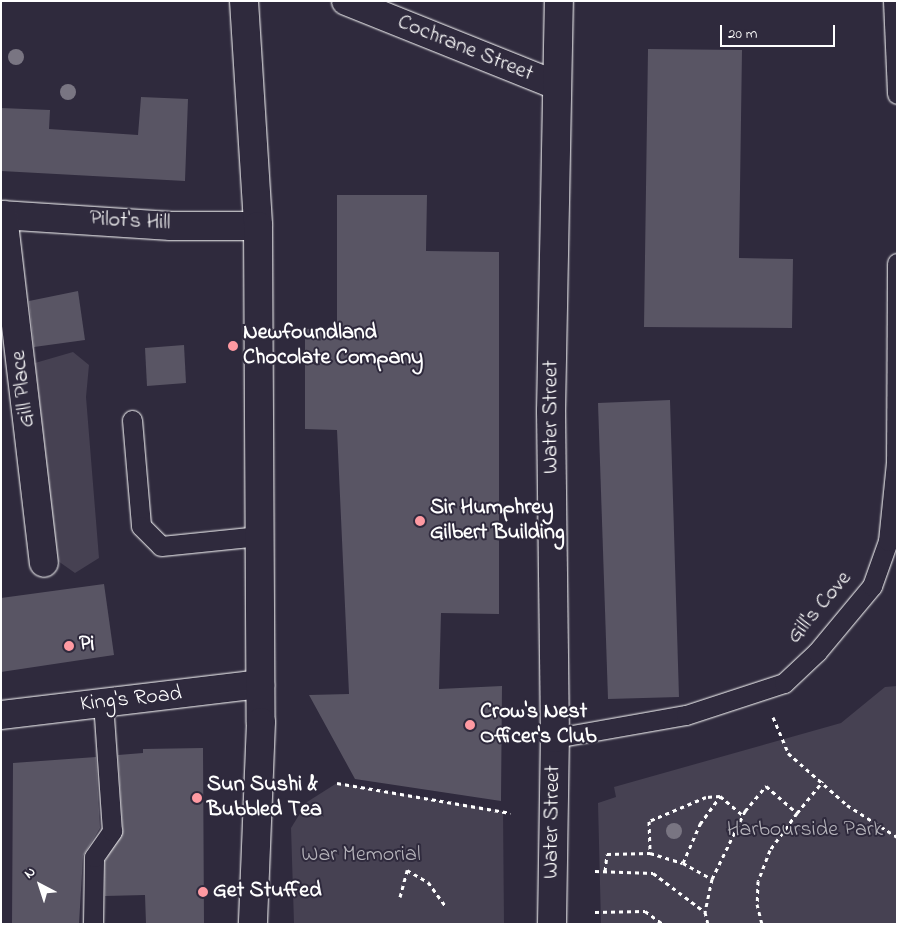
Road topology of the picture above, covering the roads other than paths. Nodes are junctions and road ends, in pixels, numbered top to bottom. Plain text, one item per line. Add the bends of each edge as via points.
1 (244, 1) edge
2 (346, 1) edge
3 (559, 1) edge
4 (893, 1) edge
5 (556, 85) junction
6 (897, 94) edge
7 (2, 214) edge
8 (258, 226) junction
9 (897, 263) edge
10 (132, 420) dead end
11 (259, 536) junction
12 (44, 563) dead end
13 (260, 684) junction
14 (104, 702) junction
15 (1, 715) edge
16 (555, 738) junction
17 (93, 924) edge
18 (253, 924) edge
19 (552, 924) edge

1 - 8 street
2 - 5 street, Cochrane Street
3 - 5 street, Water Street
4 - 6 lane
5 - 16 street, Water Street via 551,411
7 - 8 street, Pilot's Hill via 171,226
7 - 12 street, Gill Place
8 - 11 street
9 - 16 lane, Gill's Cove via 896,462 888,541 872,586 849,616 784,683 686,715
10 - 11 lane via 141,526 161,546
11 - 13 street
13 - 14 street, King's Road
13 - 18 street
14 - 15 street, King's Road
14 - 17 lane via 112,831 94,857
16 - 19 street, Water Street

